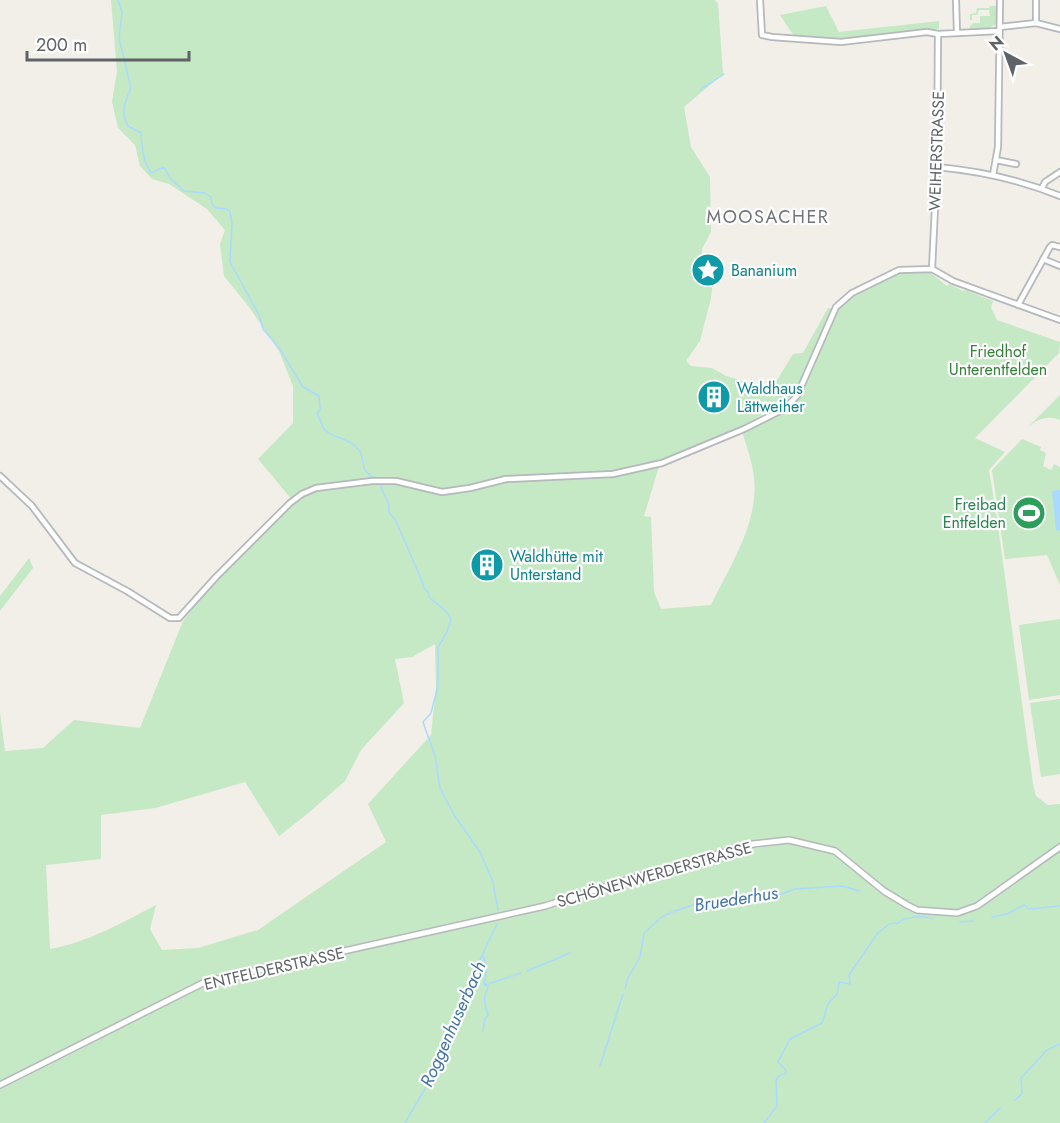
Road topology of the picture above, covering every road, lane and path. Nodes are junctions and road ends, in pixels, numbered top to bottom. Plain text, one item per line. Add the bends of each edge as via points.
1 (760, 0) edge
2 (956, 0) edge
3 (1000, 0) edge
4 (1036, 0) edge
5 (1036, 23) junction
6 (999, 29) junction
7 (1060, 29) edge
8 (957, 33) junction
9 (938, 34) junction
10 (996, 160) junction
11 (1016, 164) dead end
12 (937, 168) junction
13 (1060, 172) edge
14 (993, 175) junction
15 (1042, 188) junction
16 (1060, 196) edge
17 (1060, 247) edge
18 (1043, 259) junction
19 (1060, 266) edge
20 (933, 269) junction
21 (1018, 305) junction
22 (1060, 320) edge
23 (0, 476) edge
24 (1060, 847) edge
25 (496, 918) joint
26 (0, 1085) edge

1 - 9 street via 762,35 841,42
2 - 8 street
3 - 6 street
4 - 5 street
5 - 6 street
5 - 7 street
6 - 8 street
6 - 10 street
8 - 9 street
9 - 12 street, WEIHERSTRASSE
10 - 11 street
10 - 14 street
12 - 14 street
12 - 20 street, WEIHERSTRASSE
13 - 15 street
14 - 15 street
15 - 16 street
17 - 18 street via 1052,245
18 - 19 street
18 - 21 street
20 - 21 street via 952,281
20 - 23 street via 899,270 852,293 835,309 797,396 784,409 761,421 662,463 613,474 506,479 442,492 372,481 316,488 290,502 175,619 75,563 32,506
21 - 22 street
24 - 25 street, SCHÖNENWERDERSTRASSE via 977,906 957,913 917,910 884,891 834,851 789,840 753,844
25 - 26 street, ENTFELDERSTRASSE via 205,982

